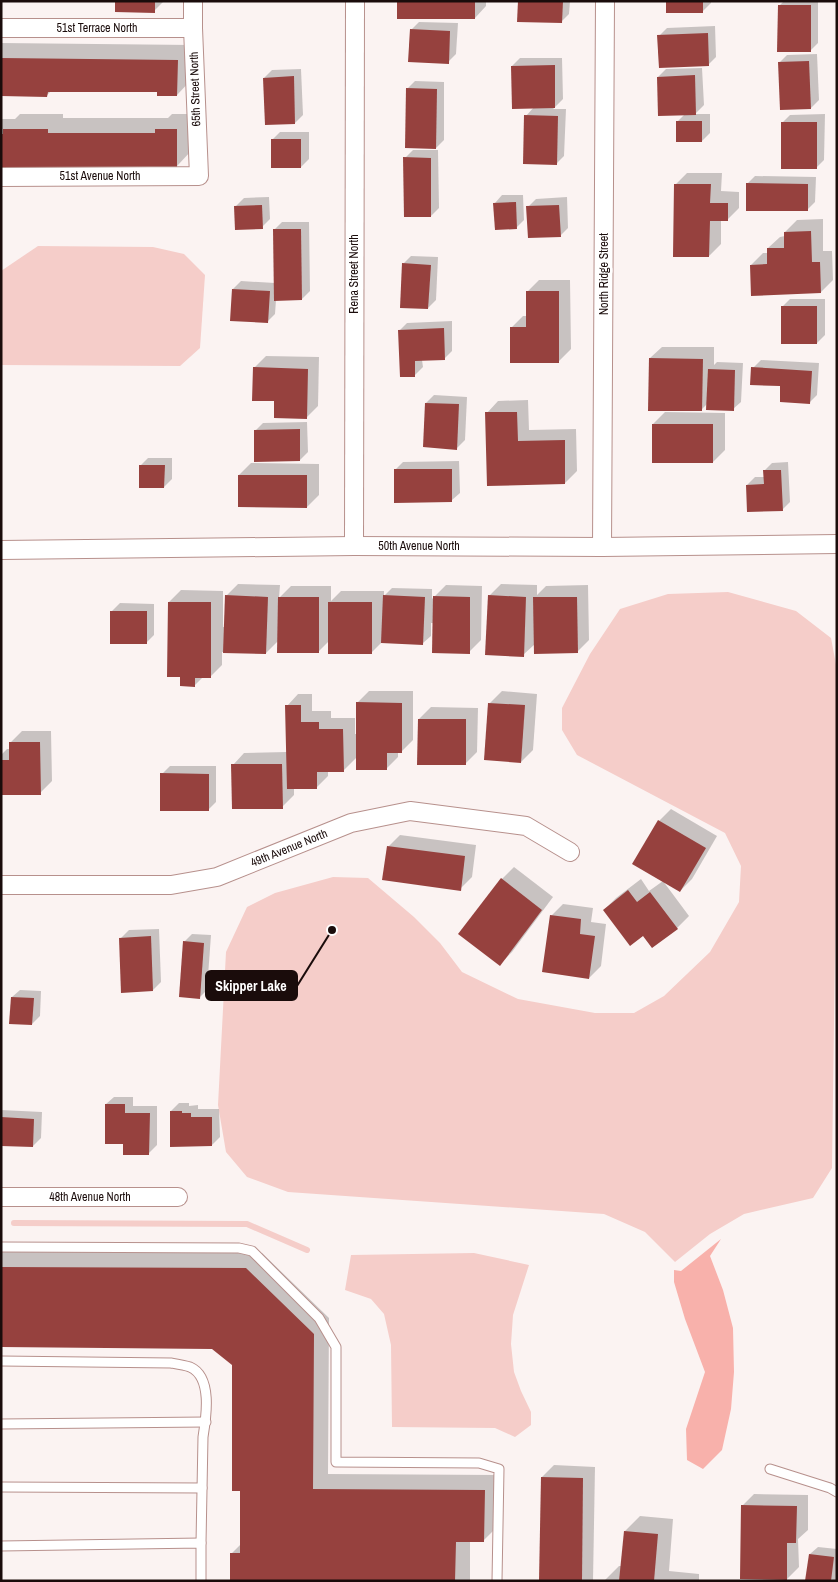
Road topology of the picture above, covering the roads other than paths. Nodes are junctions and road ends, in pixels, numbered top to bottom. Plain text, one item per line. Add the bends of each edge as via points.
1 (193, 1) edge
2 (354, 1) edge
3 (605, 1) edge
4 (1, 28) edge
5 (193, 28) junction
6 (199, 176) joint
7 (1, 177) edge
8 (837, 544) edge
9 (354, 546) junction
10 (602, 547) junction
11 (1, 550) edge
12 (570, 852) dead end
13 (1, 885) edge
14 (1, 1197) edge
15 (178, 1197) dead end
16 (1, 1247) edge
17 (1, 1361) edge
18 (206, 1422) junction
19 (1, 1424) edge
20 (770, 1470) dead end
21 (1, 1487) edge
22 (202, 1488) junction
23 (837, 1492) edge
24 (201, 1544) junction
25 (1, 1546) edge
26 (201, 1581) edge
27 (497, 1581) edge

1 - 5 street, 65th Street North
2 - 9 street, Rena Street North
3 - 10 street, North Ridge Street
4 - 5 street, 51st Terrace North
5 - 6 street, 65th Street North
6 - 7 street, 51st Avenue North
8 - 10 street, 50th Avenue North
9 - 10 street, 50th Avenue North
9 - 11 street, 50th Avenue North
12 - 13 street, 49th Avenue North via 526,826 410,811 351,823 217,877 171,885
14 - 15 street, 48th Avenue North
16 - 27 lane via 239,1248 252,1251 319,1318 336,1347 336,1462 479,1463 499,1470
17 - 18 lane via 171,1363 192,1368 200,1376 207,1393
18 - 19 lane
18 - 22 lane
20 - 23 lane
21 - 22 lane
22 - 24 lane
24 - 25 lane
24 - 26 lane

